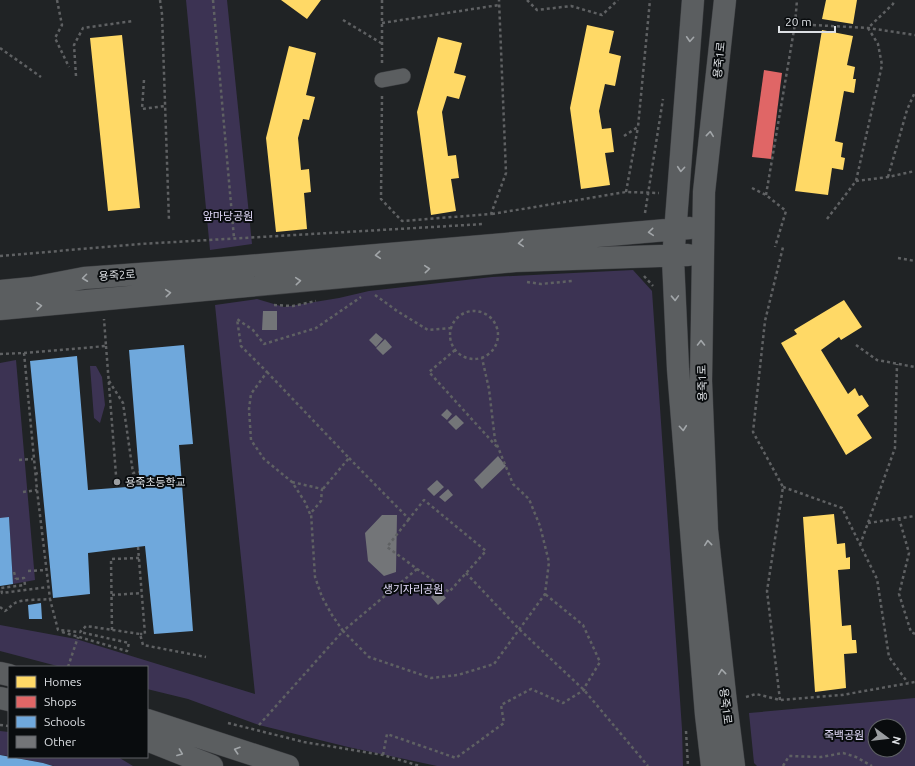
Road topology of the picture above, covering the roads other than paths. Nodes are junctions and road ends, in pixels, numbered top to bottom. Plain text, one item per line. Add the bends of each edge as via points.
1 (693, 0) edge
2 (725, 0) edge
3 (403, 76) dead end
4 (382, 80) road end
5 (703, 227) junction
6 (676, 230) junction
7 (703, 255) junction
8 (674, 256) junction
9 (0, 291) edge
10 (0, 309) edge
11 (148, 720) edge
12 (148, 740) edge
13 (275, 764) edge
14 (212, 766) edge
15 (712, 766) edge
16 (734, 766) edge

1 -> 6 street
5 -> 2 street, 용죽1로 via 704,192
3 - 4 street
5 - 6 street, 용죽2로
5 - 7 street, 용죽1로
6 - 8 street
6 -> 9 street, 용죽2로 via 84,278
7 - 8 street
16 -> 7 street, 용죽1로 via 707,530 701,381
10 -> 8 street via 515,261
8 -> 15 street via 678,369
13 -> 11 street
12 -> 14 street

